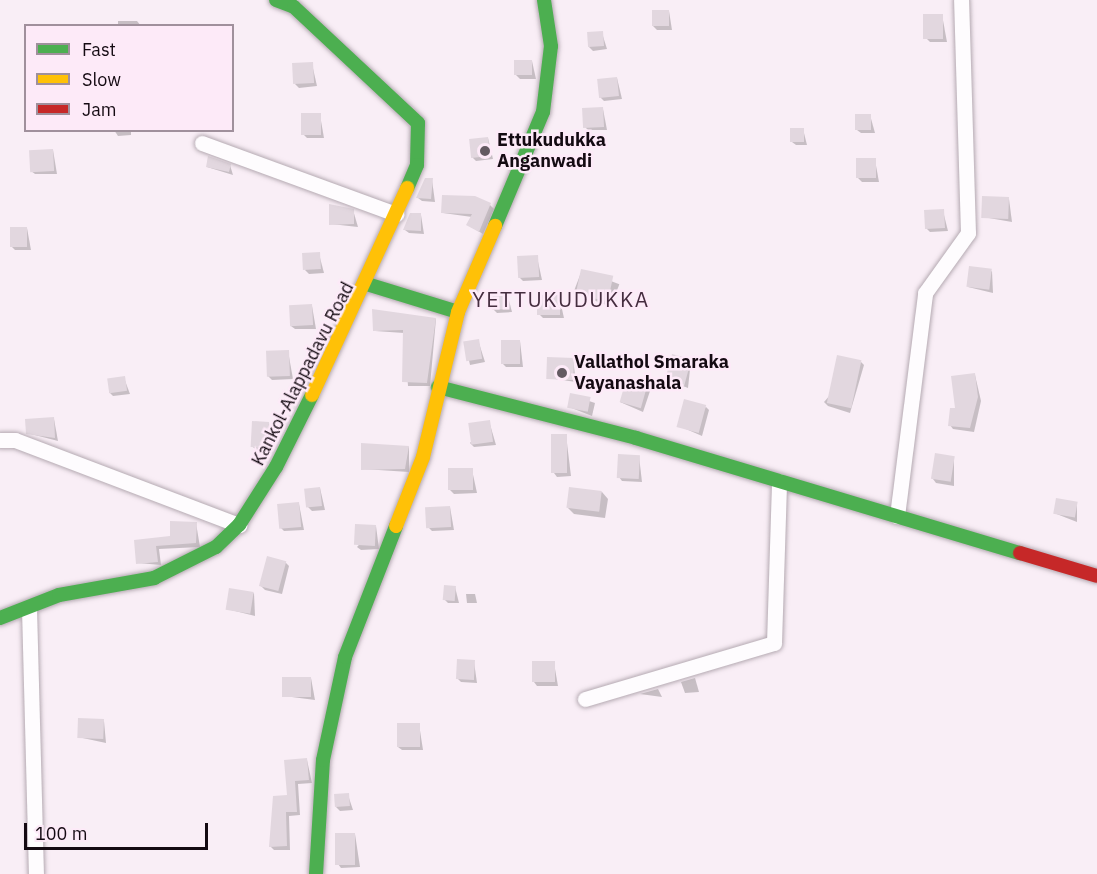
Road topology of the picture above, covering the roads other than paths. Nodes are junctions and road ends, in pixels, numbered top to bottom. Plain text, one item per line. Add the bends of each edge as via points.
1 (276, 0) edge
2 (543, 0) edge
3 (960, 0) edge
4 (202, 143) dead end
5 (396, 214) junction
6 (367, 284) junction
7 (458, 312) junction
8 (438, 387) junction
9 (0, 440) edge
10 (779, 481) junction
11 (897, 516) junction
12 (239, 525) junction
13 (1097, 576) edge
14 (29, 608) junction
15 (0, 618) edge
16 (585, 699) dead end
17 (36, 874) edge
18 (316, 874) edge

1 - 5 street via 294,7 418,123 417,165
2 - 7 street via 550,58 543,112
3 - 11 street via 968,233 925,293
4 - 5 street
5 - 6 street
6 - 7 street, Kankol-Alappadavu Road
6 - 12 street, Kankol-Alappadavu Road via 276,467
7 - 8 street
8 - 10 street
8 - 18 street via 423,457 345,657 323,760
9 - 12 street via 15,440
10 - 11 street
10 - 16 street via 774,644
11 - 13 street
12 - 14 street, Kankol-Alappadavu Road via 216,547 154,578 59,595
14 - 15 street, Kankol-Alappadavu Road
14 - 17 street

